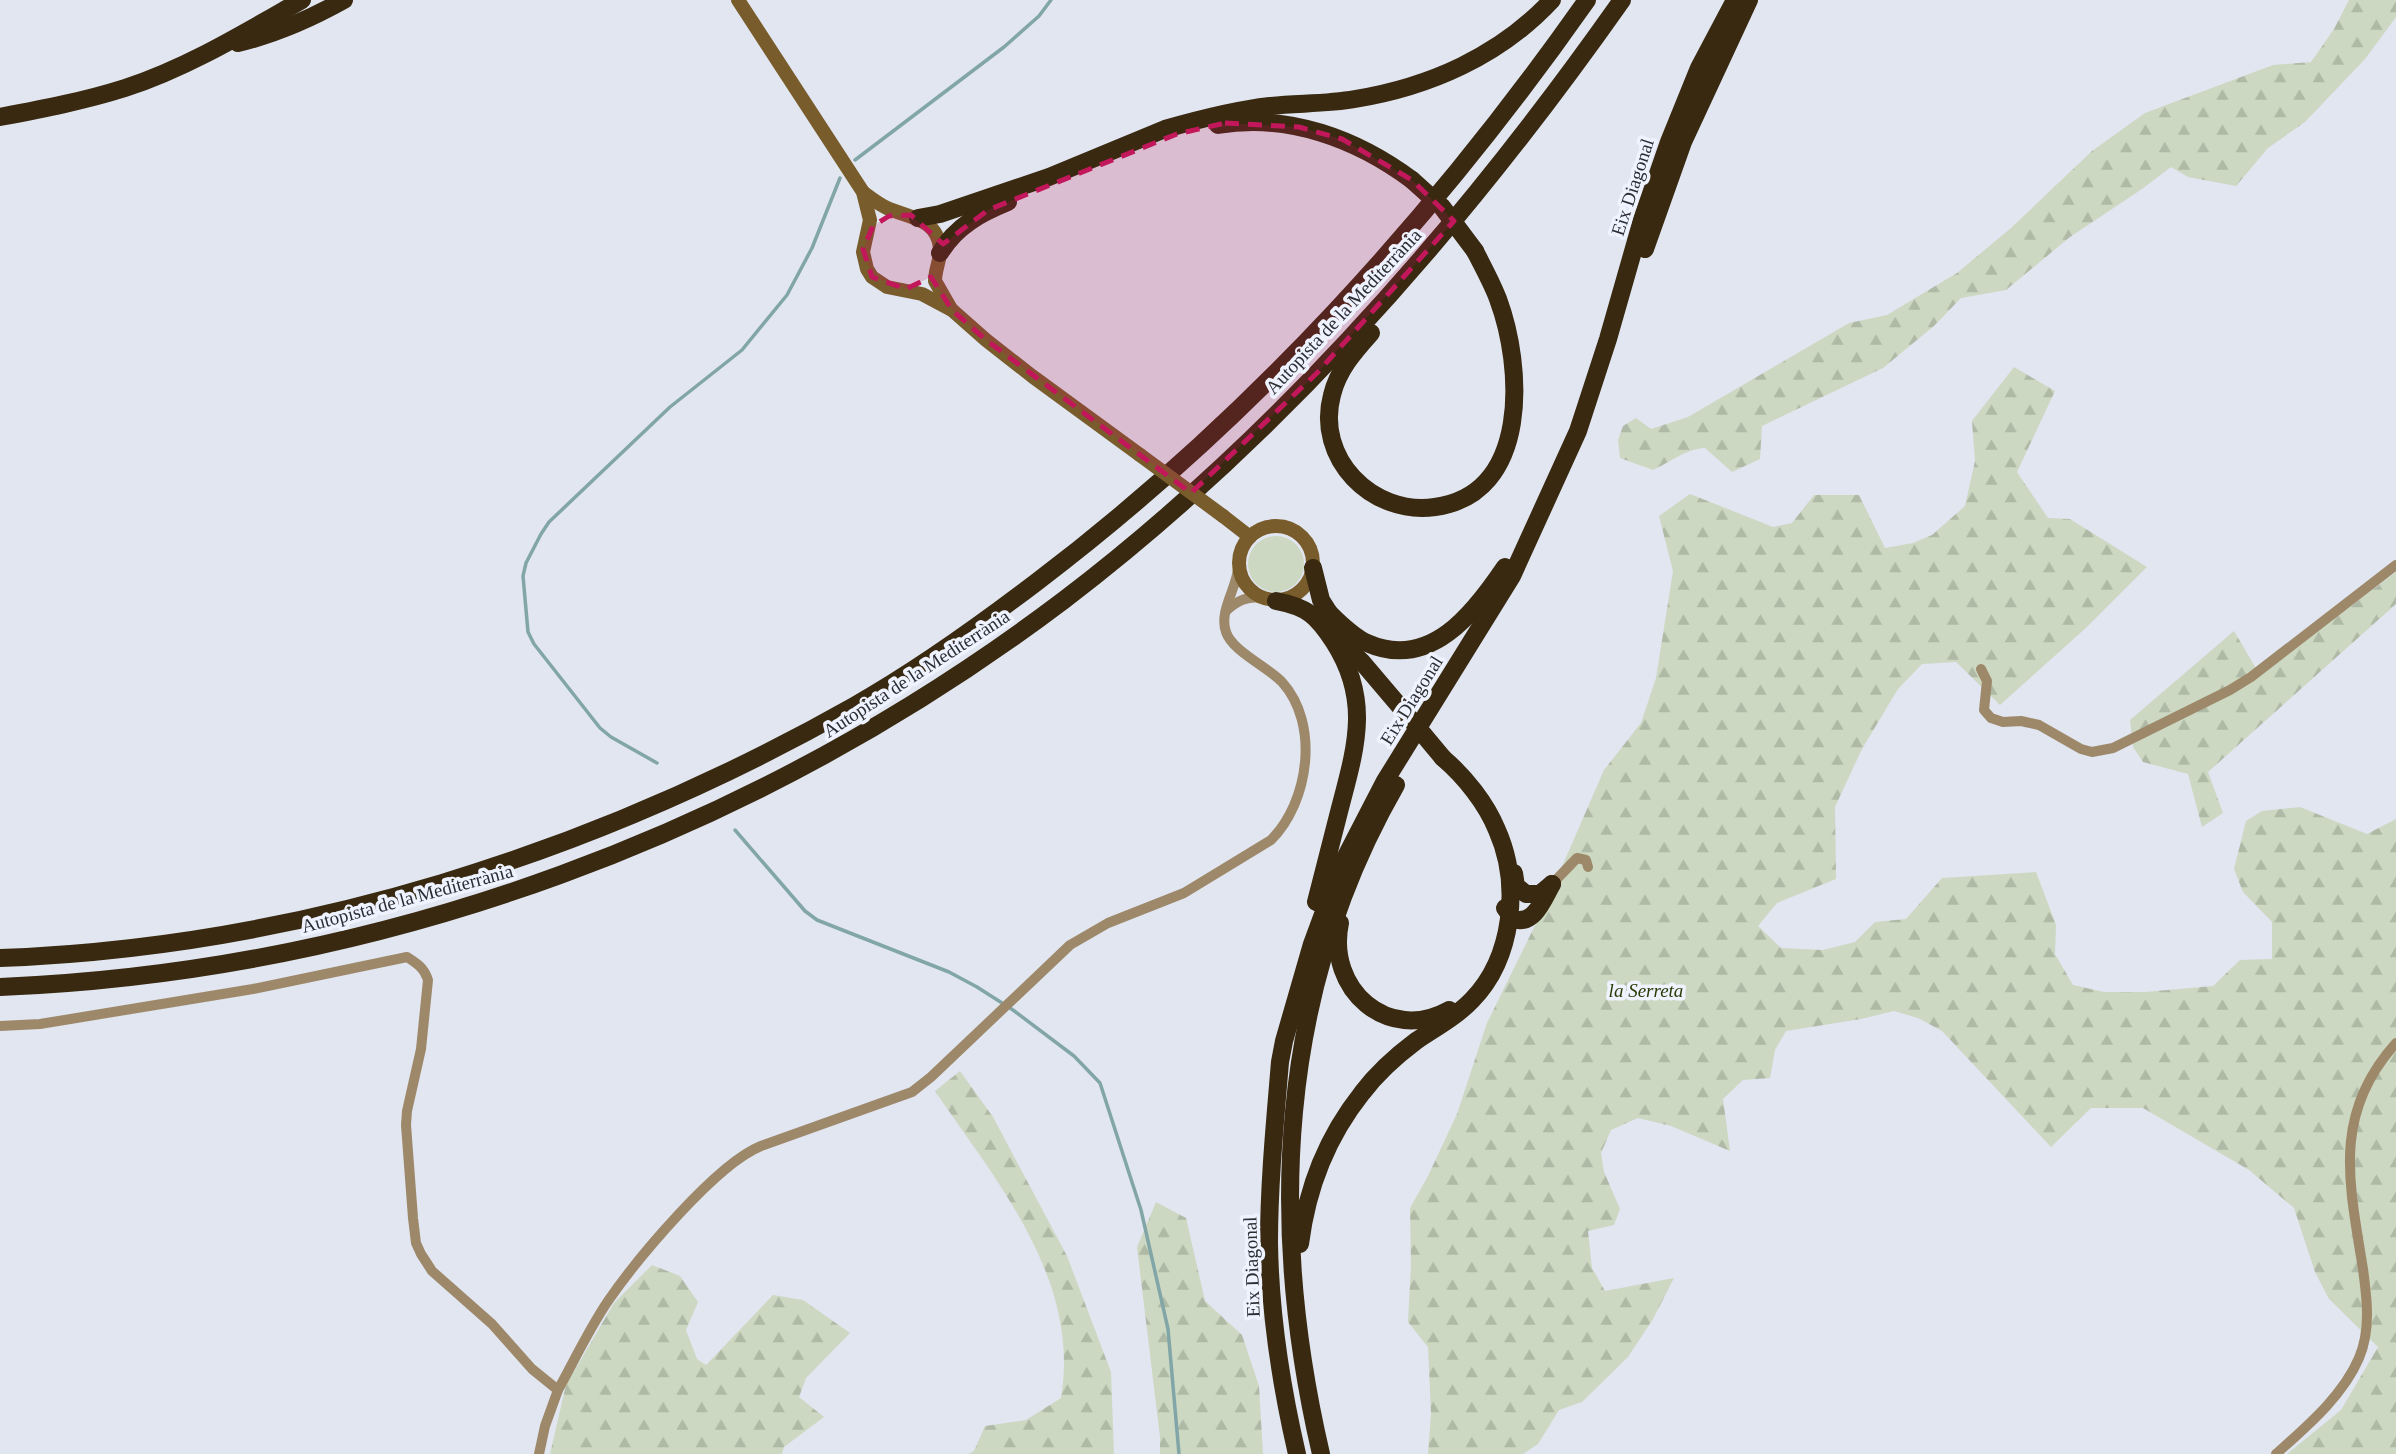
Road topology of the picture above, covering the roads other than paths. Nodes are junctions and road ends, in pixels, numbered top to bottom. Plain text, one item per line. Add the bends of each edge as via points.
1 (286, 0) edge
2 (302, 0) edge
3 (344, 0) edge
4 (738, 0) edge
5 (1552, 0) edge
6 (1587, 0) edge
7 (1622, 0) edge
8 (1735, 0) edge
9 (1749, 0) edge
10 (1610, 18) junction
11 (214, 49) junction
12 (0, 117) edge
13 (863, 192) junction
14 (910, 216) junction
15 (867, 234) junction
16 (938, 261) junction
17 (906, 289) junction
18 (952, 310) junction
19 (1544, 509) junction
20 (1250, 537) junction
21 (2396, 565) edge
22 (1313, 568) junction
23 (1238, 570) junction
24 (1269, 599) junction
25 (1224, 613) junction
26 (1325, 618) junction
27 (1981, 669) dead end
28 (1493, 834) junction
29 (1362, 853) junction
30 (1588, 867) dead end
31 (1552, 884) junction
32 (1509, 916) junction
33 (1533, 916) junction
34 (0, 958) edge
35 (1494, 968) junction
36 (0, 987) edge
37 (0, 1026) edge
38 (1284, 1041) junction
39 (2396, 1043) edge
40 (1301, 1338) junction
41 (558, 1390) junction
42 (539, 1454) edge
43 (1297, 1454) edge
44 (1321, 1454) edge
45 (2276, 1454) edge

1 - 11 highway
2 - 11 highway
3 - 11 highway via 312,18
4 - 13 street
5 - 14 highway via 1487,53 1421,84 1352,100 1223,114 1165,129 1049,177 940,214
6 - 34 highway, Autopista de la Mediterrània via 1420,215 1257,390 1071,556 953,643 856,706 635,815 434,886 226,934 120,949
7 - 10 highway, Autopista de la Mediterrània
8 - 19 highway, Eix Diagonal via 1699,68 1669,142 1589,400
9 - 29 highway, Eix Diagonal via 1683,142 1569,481
10 - 16 highway, bridge via 1572,84 1530,143 1449,244 1352,353 1336,380 1329,429 1339,460 1359,485 1387,502 1419,508 1458,501 1486,482 1504,452 1513,414 1509,337 1498,299 1475,251 1443,207 1378,156 1320,131 1281,124 1226,124 1177,134 988,210 948,239
10 - 36 highway, Autopista de la Mediterrània via 1446,230 1350,338 1255,434 1065,599 934,691 842,746 649,842 446,914 237,962 129,977
11 - 12 highway via 127,87
13 - 14 street via 886,208
13 - 15 street via 869,210
14 - 15 street via 879,220
14 - 16 street via 935,234
15 - 17 street via 863,252 872,277 887,287
16 - 17 street via 925,281
16 - 18 street via 937,286
17 - 18 street
18 - 20 street, bridge via 1032,376
19 - 26 highway via 1478,604 1449,633 1430,643 1405,649 1378,647
19 - 38 highway, Eix Diagonal via 1494,607 1394,766 1351,845 1321,916
20 - 22 street via 1272,526 1291,530 1306,542
20 - 23 street via 1241,549
21 - 27 street via 2240,684 2103,751 2081,749 2030,722 1991,718 1984,710 1987,681
22 - 24 street via 1296,595
22 - 26 highway
23 - 24 street via 1247,587
23 - 25 street
24 - 25 street via 1241,600
24 - 26 highway via 1298,605
25 - 41 street via 1229,638 1282,683 1303,721 1298,796 1288,820 1271,840 1184,893 1090,932 1070,945 912,1092 738,1158 681,1214 608,1302
26 - 28 highway, bridge via 1475,794
26 - 38 highway via 1352,678 1357,728
28 - 29 highway via 1498,910 1488,961 1479,981 1460,1002 1445,1013 1422,1020 1399,1019 1370,1007 1355,994 1340,969 1338,930
28 - 31 highway via 1511,860 1519,890 1536,895
28 - 32 highway
29 - 40 highway, Eix Diagonal via 1321,957 1303,1039 1290,1183 1292,1262
30 - 31 street via 1586,860 1577,858
31 - 33 highway
32 - 33 highway via 1521,921
32 - 35 highway
33 - 35 highway
35 - 40 highway via 1470,1002 1378,1074 1327,1146 1301,1234
37 - 41 street via 40,1024 239,992 407,957 417,963 428,980 406,1125 416,1243 432,1270
38 - 43 highway, Eix Diagonal via 1269,1243 1274,1320
39 - 45 street via 2376,1067 2352,1121 2353,1196 2367,1299 2364,1344 2351,1375
40 - 44 highway, Eix Diagonal
41 - 42 street

